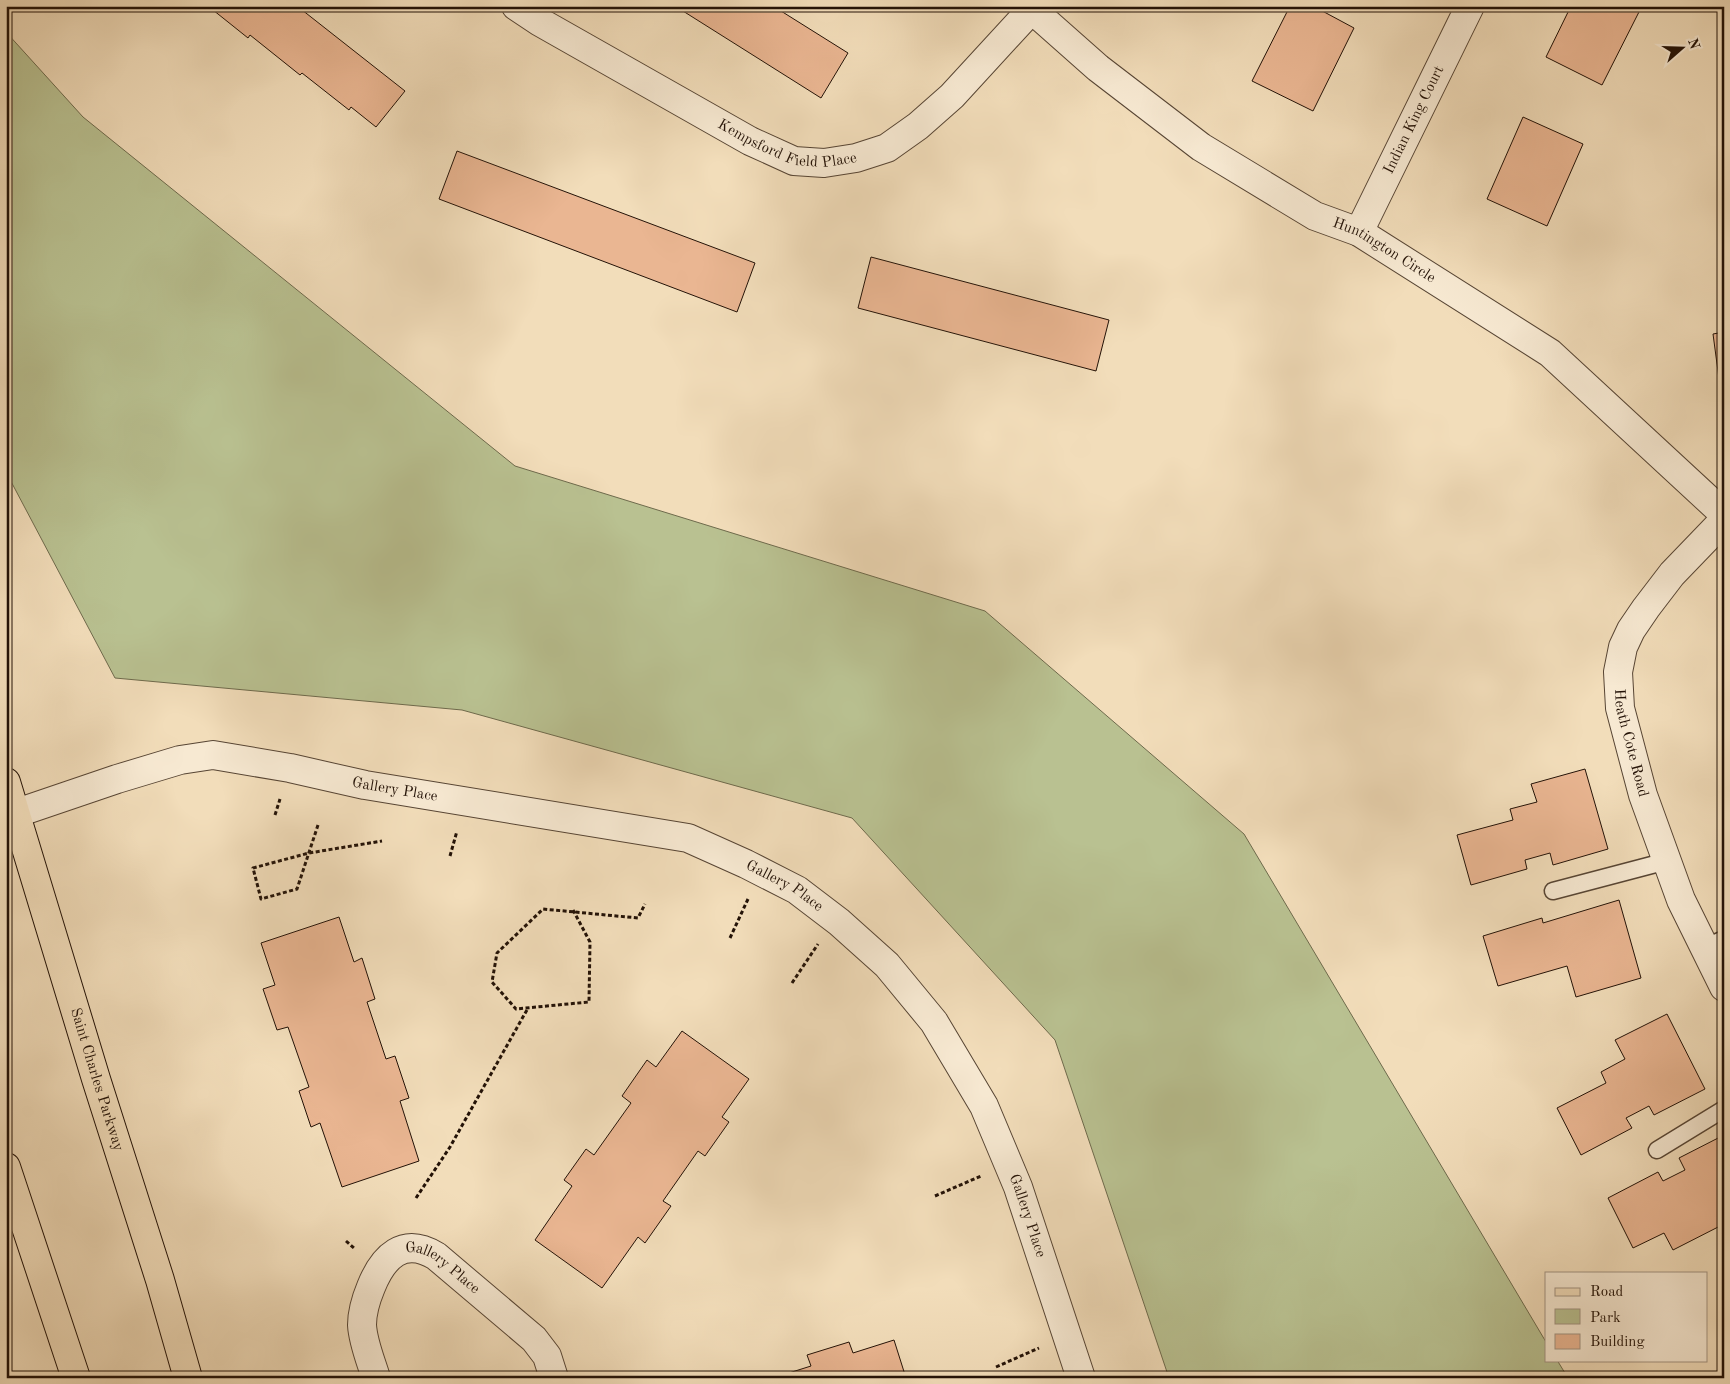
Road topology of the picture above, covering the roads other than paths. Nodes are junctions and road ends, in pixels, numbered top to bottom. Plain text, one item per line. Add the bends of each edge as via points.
1 (516, 6) edge
2 (1470, 6) edge
3 (1029, 8) edge
4 (1358, 232) junction
5 (1724, 514) edge
6 (1724, 520) edge
7 (6, 782) edge
8 (17, 814) junction
9 (1667, 861) junction
10 (1553, 891) dead end
11 (1714, 944) edge
12 (1724, 987) edge
13 (1724, 1109) edge
14 (1657, 1150) dead end
15 (6, 1166) edge
16 (76, 1378) edge
17 (188, 1378) edge
18 (376, 1378) edge
19 (554, 1378) edge
20 (1081, 1378) edge

1 - 3 street, Kempsford Field Place via 750,141 794,161 824,163 856,158 887,148 918,126 952,96
2 - 4 street, Indian King Court
3 - 4 street, Huntington Circle via 1098,68 1202,147 1315,216
4 - 5 street, Huntington Circle via 1550,353
6 - 9 street, Heath Cote Road via 1672,574 1646,608 1623,647 1618,672 1620,708 1628,740
7 - 8 main road, Saint Charles Parkway
8 - 17 main road, Saint Charles Parkway
8 - 20 street, Gallery Place via 180,760 214,755 365,785 688,838 797,890 887,965 934,1022 984,1106 1018,1187
9 - 10 lane
9 - 11 street, Heath Cote Road via 1681,900
11 - 12 street, Heath Cote Road
13 - 14 lane
15 - 16 main road
18 - 19 street, Gallery Place via 362,1325 367,1296 385,1261 396,1253 416,1249 436,1256 534,1339 547,1356

